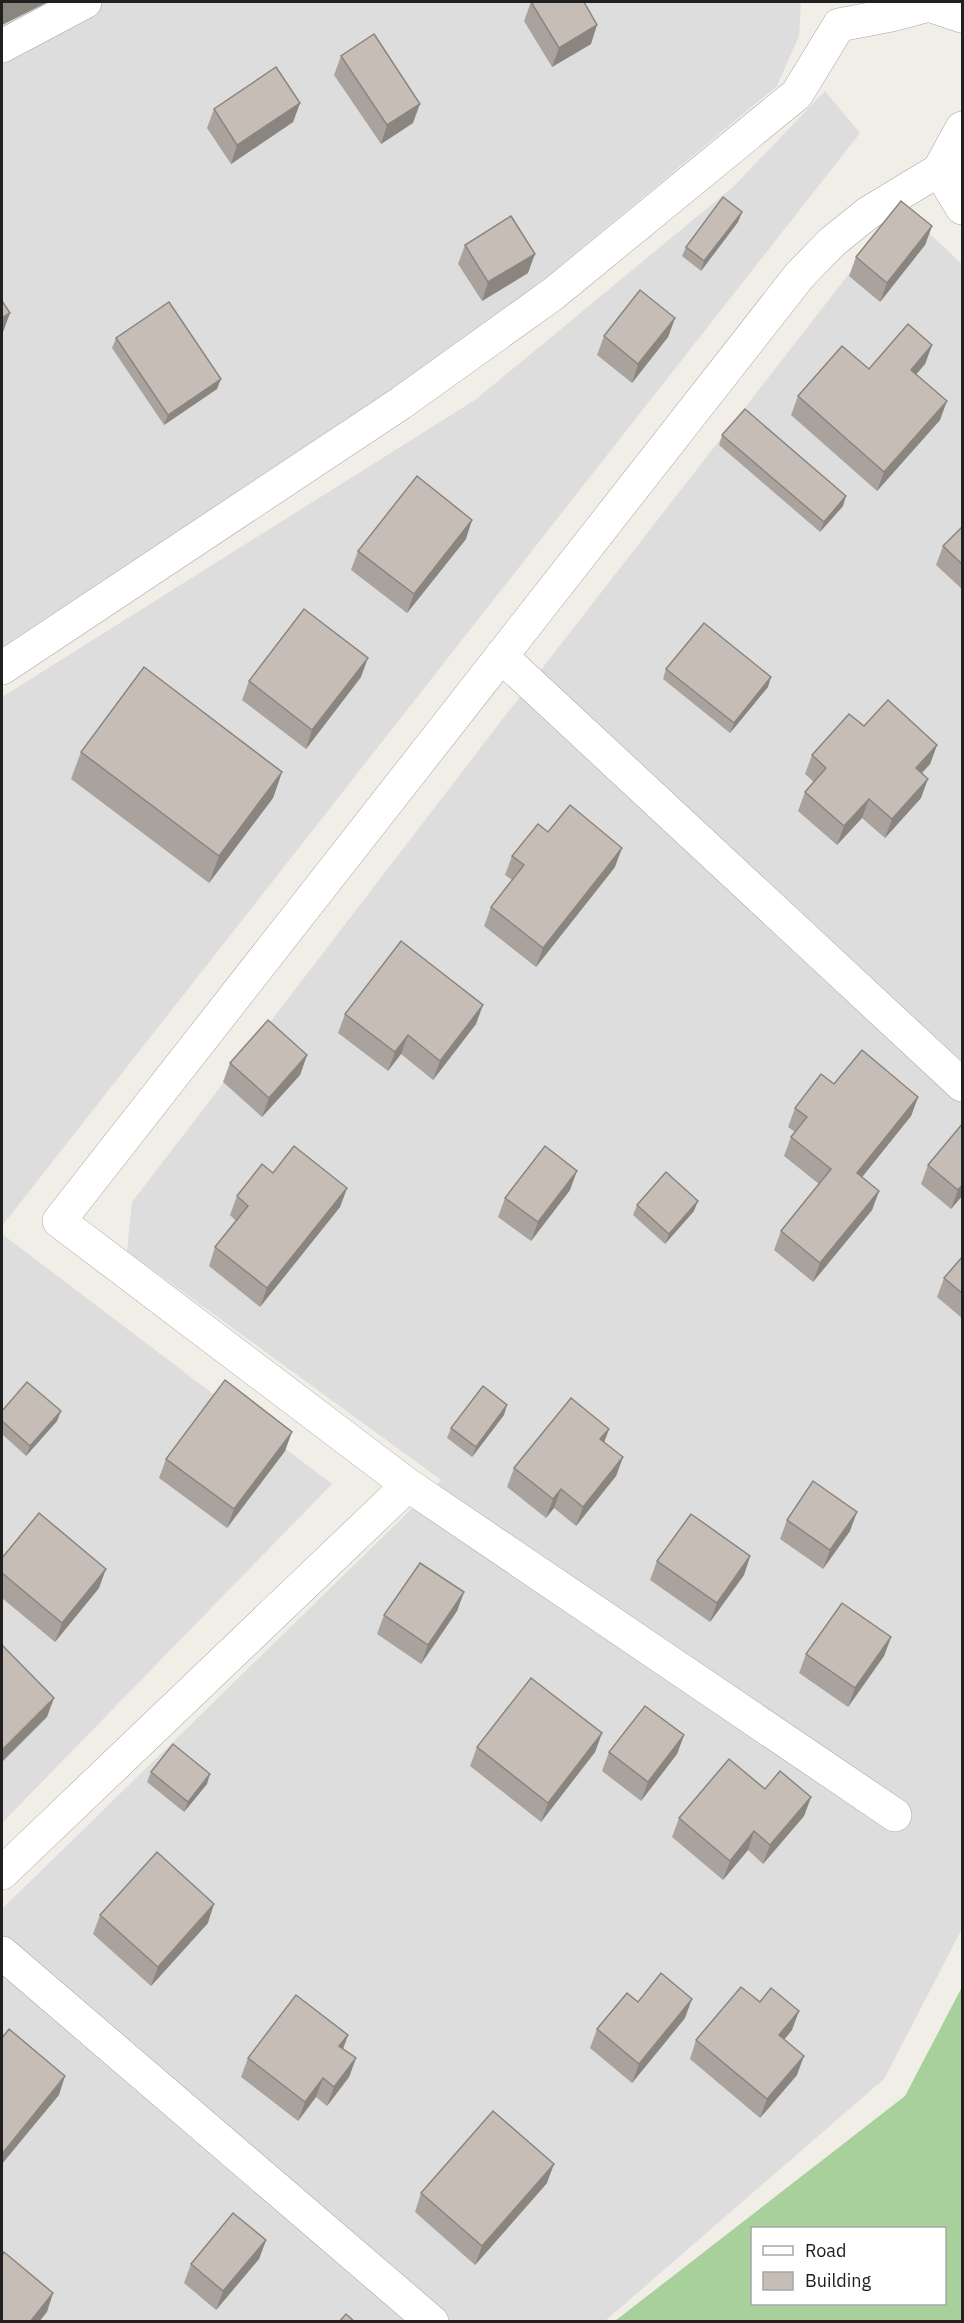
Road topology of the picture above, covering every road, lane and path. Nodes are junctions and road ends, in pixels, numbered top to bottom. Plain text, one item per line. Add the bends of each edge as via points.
1 (84, 2) edge
2 (837, 13) edge
3 (963, 16) edge
4 (2, 46) edge
5 (963, 128) edge
6 (951, 163) edge
7 (963, 208) edge
8 (501, 656) junction
9 (2, 668) edge
10 (963, 1085) edge
11 (408, 1485) junction
12 (895, 1815) dead end
13 (2, 1873) edge
14 (2, 1953) edge
15 (432, 2322) edge

1 - 4 street
2 - 3 street via 891,15 929,5
2 - 9 street via 797,94 553,294 401,403
5 - 6 street
6 - 7 street
6 - 8 street via 868,213 799,276
8 - 10 street
8 - 11 street via 59,1221
11 - 12 street
11 - 13 street
14 - 15 street

